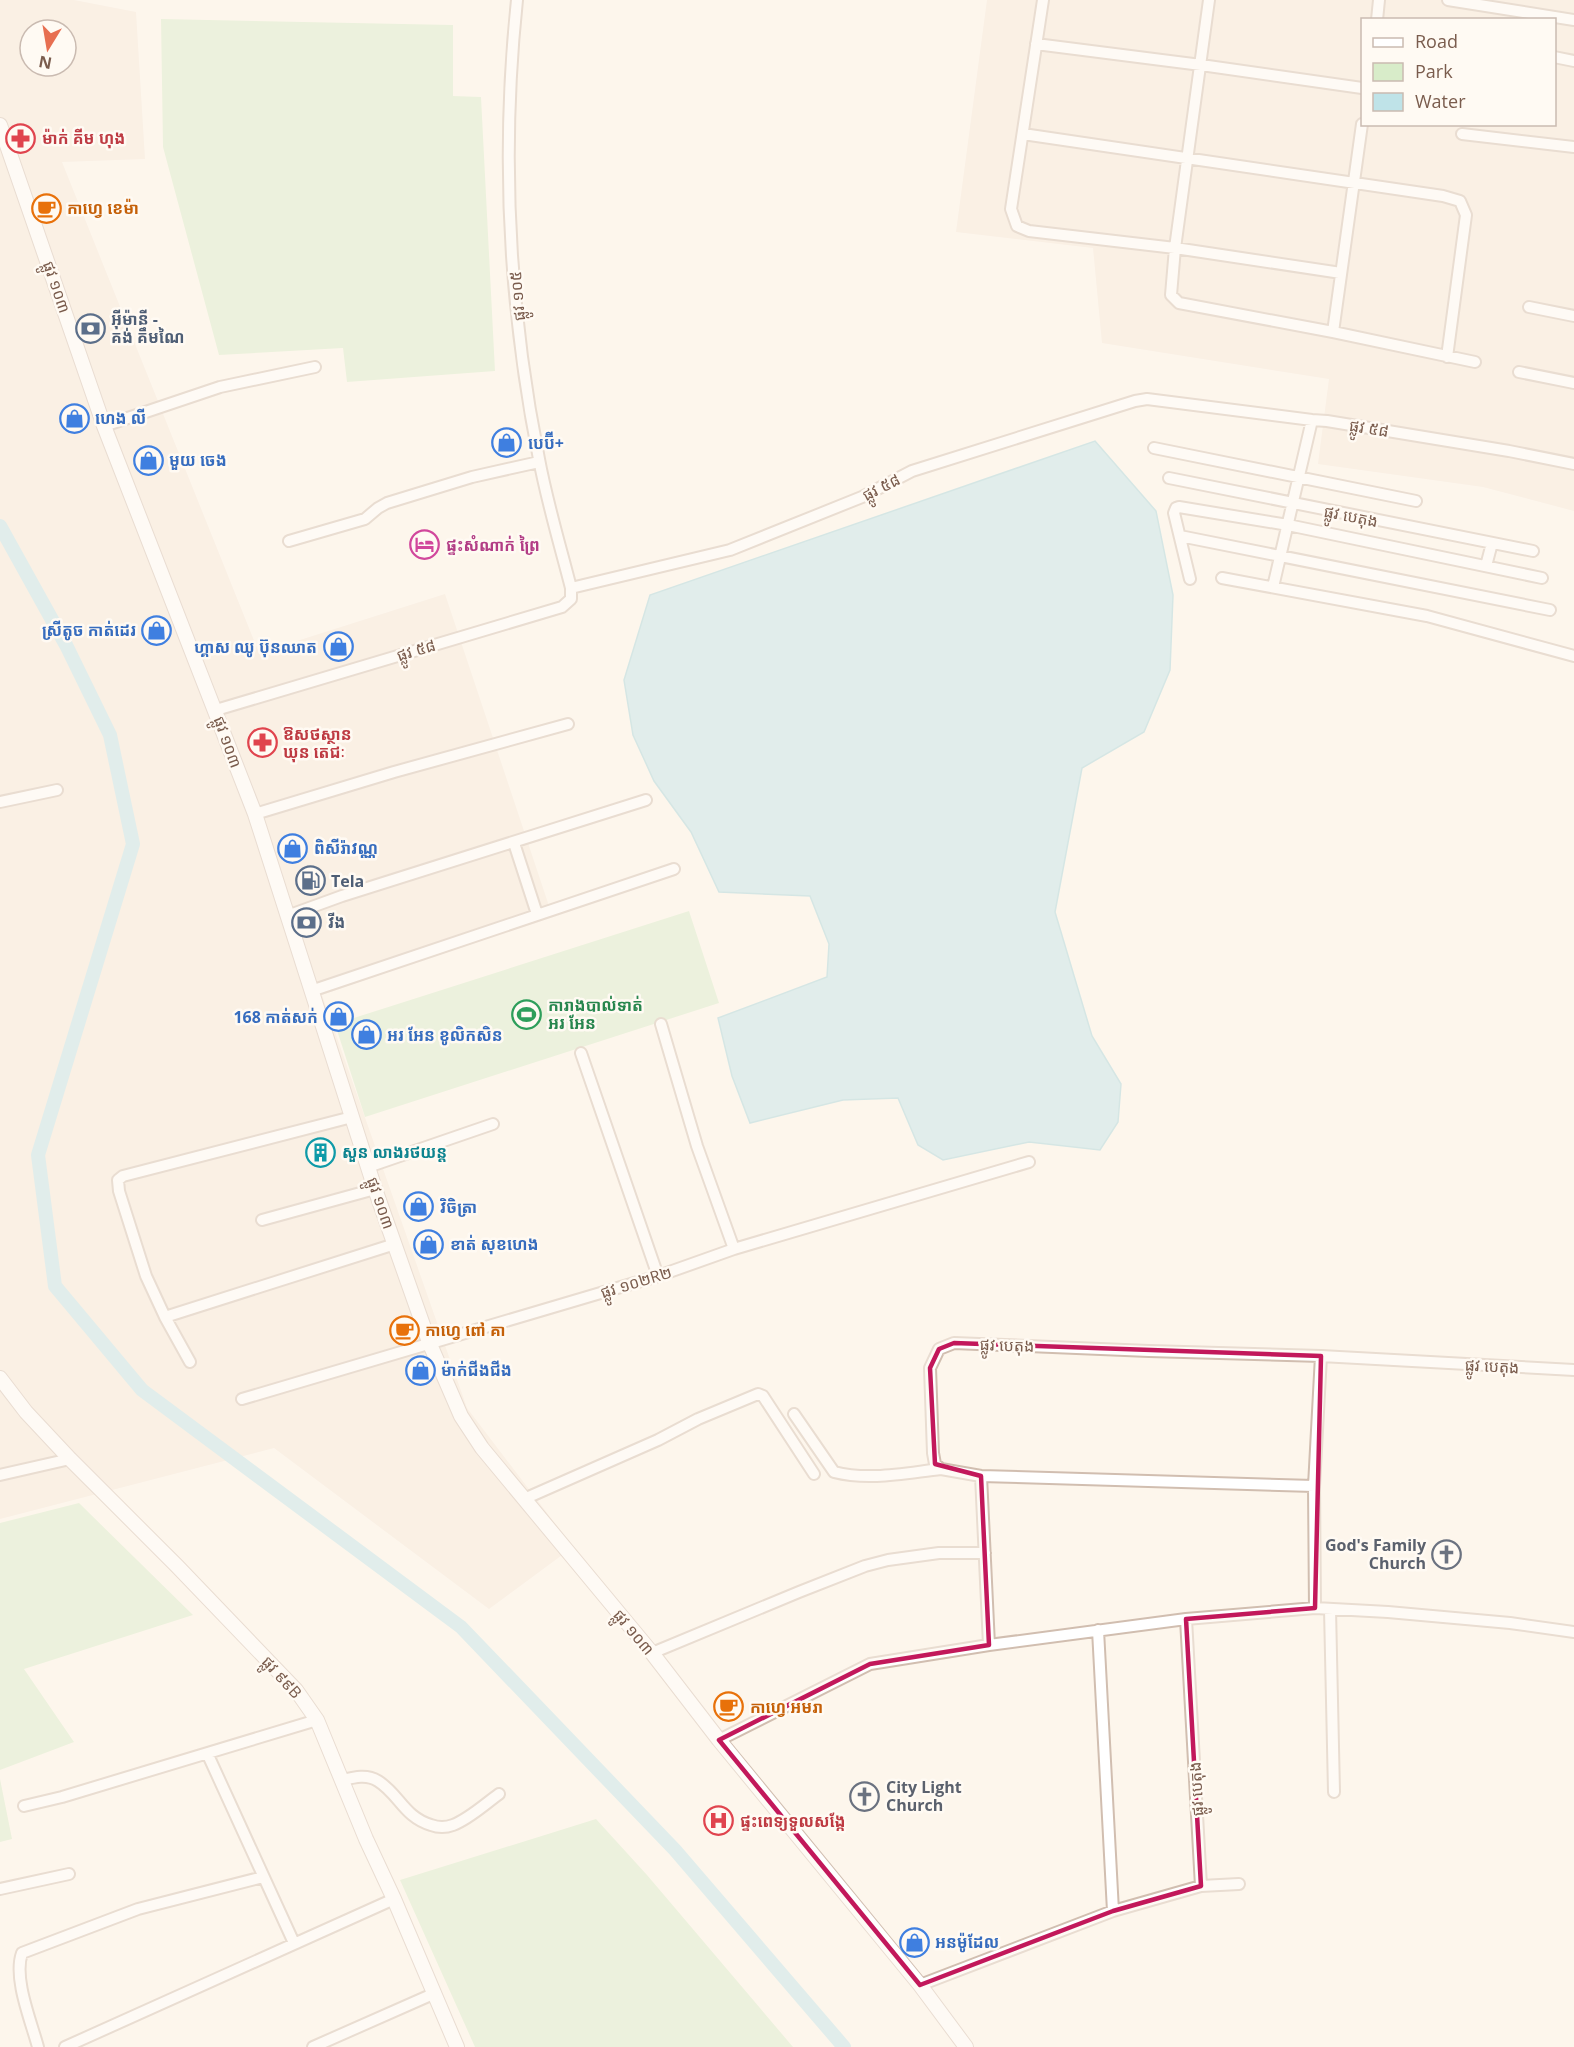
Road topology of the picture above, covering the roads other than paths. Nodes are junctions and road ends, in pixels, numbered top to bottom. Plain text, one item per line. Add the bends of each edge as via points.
1 (517, 0) edge
2 (1043, 0) edge
3 (1209, 0) edge
4 (1380, 0) edge
5 (1448, 0) edge
6 (1377, 18) edge
7 (1574, 20) edge
8 (1036, 44) junction
9 (1556, 57) edge
10 (1574, 61) edge
11 (1201, 65) junction
12 (1361, 88) edge
13 (0, 125) edge
14 (1362, 126) edge
15 (1023, 134) junction
16 (1462, 134) dead end
17 (1574, 147) edge
18 (1188, 158) junction
19 (1354, 183) junction
20 (1175, 248) junction
21 (1341, 273) junction
22 (1528, 307) dead end
23 (1574, 316) edge
24 (1333, 332) junction
25 (1447, 357) junction
26 (1475, 362) dead end
27 (315, 367) dead end
28 (1519, 372) dead end
29 (1574, 383) edge
30 (1312, 420) junction
31 (104, 426) junction
32 (1154, 448) dead end
33 (539, 462) junction
34 (1574, 464) edge
35 (1169, 478) dead end
36 (1298, 479) junction
37 (1416, 501) dead end
38 (1292, 504) junction
39 (1288, 525) junction
40 (1180, 536) junction
41 (289, 541) dead end
42 (1492, 543) junction
43 (1533, 551) dead end
44 (1281, 556) junction
45 (1486, 566) junction
46 (1222, 578) dead end
47 (1542, 578) dead end
48 (1190, 579) dead end
49 (1273, 587) junction
50 (571, 588) junction
51 (1550, 610) dead end
52 (1574, 656) edge
53 (216, 710) junction
54 (568, 724) dead end
55 (57, 790) dead end
56 (646, 801) dead end
57 (0, 802) edge
58 (255, 814) junction
59 (514, 843) junction
60 (674, 869) dead end
61 (537, 914) junction
62 (287, 916) junction
63 (312, 991) junction
64 (661, 1024) dead end
65 (581, 1053) dead end
66 (352, 1117) junction
67 (493, 1124) dead end
68 (1029, 1162) dead end
69 (368, 1167) junction
70 (375, 1189) junction
71 (261, 1220) dead end
72 (395, 1244) junction
73 (734, 1249) junction
74 (658, 1276) junction
75 (165, 1317) junction
76 (429, 1342) junction
77 (1321, 1356) junction
78 (190, 1362) dead end
79 (1574, 1370) edge
80 (1, 1380) edge
81 (242, 1399) dead end
82 (794, 1414) dead end
83 (70, 1459) junction
84 (941, 1469) junction
85 (814, 1474) dead end
86 (0, 1475) edge
87 (981, 1476) junction
88 (1314, 1486) junction
89 (524, 1499) junction
90 (985, 1553) junction
91 (1315, 1608) junction
92 (1330, 1609) junction
93 (1186, 1619) junction
94 (1098, 1630) junction
95 (1574, 1632) edge
96 (989, 1645) junction
97 (652, 1653) junction
98 (317, 1720) junction
99 (719, 1740) junction
100 (208, 1755) junction
101 (343, 1780) junction
102 (1334, 1792) dead end
103 (499, 1794) dead end
104 (24, 1806) dead end
105 (69, 1875) dead end
106 (264, 1877) junction
107 (1239, 1884) dead end
108 (1201, 1886) junction
109 (0, 1889) edge
110 (394, 1899) junction
111 (1113, 1911) junction
112 (294, 1943) junction
113 (920, 1985) junction
114 (433, 1994) junction
115 (38, 2047) edge
116 (65, 2047) edge
117 (313, 2047) edge
118 (457, 2047) edge
119 (966, 2047) edge

1 - 33 street, ផ្លូវ ១០៥ via 509,107 511,225 521,347
2 - 8 street
3 - 11 street
4 - 6 street
5 - 7 street
8 - 11 street
8 - 15 street
9 - 10 street
11 - 12 street
11 - 18 street
13 - 31 street, ផ្លូវ ១០៣
14 - 19 street
15 - 18 street
15 - 20 street via 1011,209 1017,226 1029,231
16 - 17 street
18 - 19 street
18 - 20 street
19 - 21 street
19 - 25 street via 1460,201 1466,215
20 - 21 street
20 - 24 street via 1171,295 1179,303
21 - 24 street
22 - 23 street
24 - 25 street
25 - 26 street
27 - 31 street via 220,387
28 - 29 street
30 - 34 street, ផ្លូវ ៥៨
30 - 36 street
30 - 50 street, ផ្លូវ ៥៨ via 1147,399 1135,401 912,471 862,497 730,550
31 - 53 street, ផ្លូវ ១០៣
32 - 36 street
33 - 41 street via 387,503 365,519
33 - 50 street, ផ្លូវ ១០៥
35 - 38 street, ផ្លូវ បេតុង
36 - 37 street
36 - 38 street
38 - 39 street
38 - 42 street, ផ្លូវ បេតុង
39 - 40 street via 1179,507 1174,513
39 - 44 street
39 - 45 street
40 - 44 street
40 - 48 street
42 - 43 street, ផ្លូវ បេតុង
42 - 45 street
44 - 49 street
44 - 51 street
45 - 47 street
46 - 49 street
49 - 52 street via 1427,616
50 - 53 street, ផ្លូវ ៥៨ via 571,599 562,607
53 - 58 street, ផ្លូវ ១០៣
54 - 58 street
55 - 57 street
56 - 59 street
58 - 62 street, ផ្លូវ ១០៣
59 - 61 street
59 - 62 street
60 - 61 street
61 - 63 street
62 - 63 street, ផ្លូវ ១០៣
63 - 66 street, ផ្លូវ ១០៣
64 - 73 street via 697,1146
65 - 74 street
66 - 69 street, ផ្លូវ ១០៣
66 - 75 street via 118,1180 118,1191 146,1276
67 - 69 street
68 - 73 street, ផ្លូវ ១០២R២
69 - 70 street, ផ្លូវ ១០៣
70 - 71 street
70 - 72 street, ផ្លូវ ១០៣
72 - 75 street
72 - 76 street, ផ្លូវ ១០៣
73 - 74 street, ផ្លូវ ១០២R២
74 - 76 street, ផ្លូវ ១០២R២
75 - 78 street
76 - 81 street, ផ្លូវ ១០២R២
76 - 89 street, ផ្លូវ ១០៣ via 461,1416
77 - 79 street, ផ្លូវ បេតុង
77 - 84 street, ផ្លូវ បេតុង via 954,1343 939,1349 930,1368 933,1453 935,1464
77 - 88 street
80 - 83 street, ផ្លូវ ៩៩B
82 - 84 street via 834,1472 853,1477
83 - 86 street
83 - 98 street, ផ្លូវ ៩៩B via 296,1690
84 - 87 street
85 - 89 street via 758,1394
87 - 88 street
87 - 90 street
88 - 91 street
89 - 97 street, ផ្លូវ ១០៣
90 - 96 street
90 - 97 street via 939,1553 865,1566
91 - 92 street
91 - 93 street
92 - 95 street
92 - 102 street
93 - 94 street
93 - 108 street, ផ្លូវ បេតុង
94 - 96 street
94 - 111 street
96 - 99 street via 870,1664
97 - 99 street, ផ្លូវ ១០៣
98 - 100 street
98 - 101 street, ផ្លូវ ៩៩B
99 - 113 street, ផ្លូវ ១០៣
100 - 104 street
100 - 106 street
101 - 103 street via 367,1777 379,1782 411,1816 444,1828 455,1825
101 - 110 street, ផ្លូវ ៩៩B
105 - 109 street
106 - 112 street
106 - 115 street via 138,1908 22,1953 19,1974
107 - 108 street
108 - 111 street
110 - 112 street
110 - 114 street, ផ្លូវ ៩៩B
111 - 113 street
112 - 116 street
113 - 119 street, ផ្លូវ ១០៣
114 - 117 street
114 - 118 street, ផ្លូវ ៩៩B

